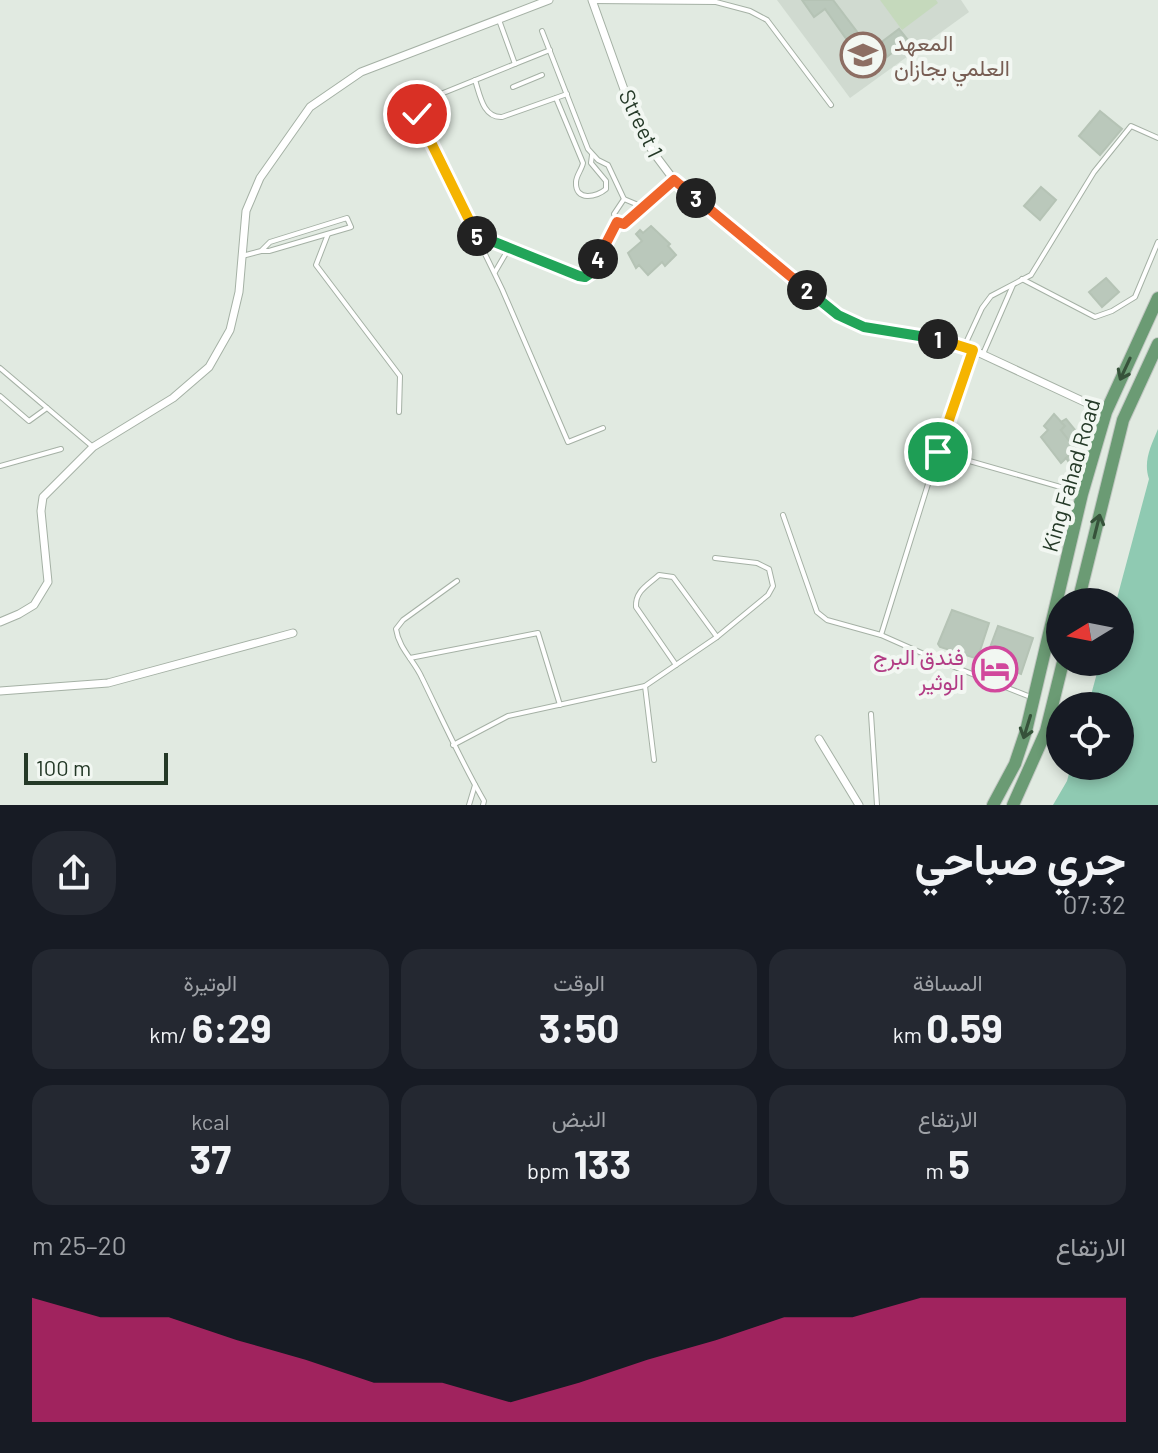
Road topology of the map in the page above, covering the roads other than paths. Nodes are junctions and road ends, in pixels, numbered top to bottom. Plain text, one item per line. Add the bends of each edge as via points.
1 (549, 0) edge
2 (592, 0) edge
3 (499, 20) junction
4 (542, 31) dead end
5 (550, 50) junction
6 (515, 64) junction
7 (542, 75) dead end
8 (475, 80) junction
9 (513, 87) dead end
10 (567, 94) junction
11 (556, 98) junction
12 (831, 105) dead end
13 (1158, 138) edge
14 (592, 155) junction
15 (674, 180) junction
16 (624, 199) junction
17 (643, 207) junction
18 (617, 222) junction
19 (328, 234) junction
20 (1158, 242) edge
21 (481, 244) junction
22 (509, 248) junction
23 (261, 251) junction
24 (242, 256) junction
25 (494, 273) junction
26 (1022, 279) junction
27 (1014, 283) junction
28 (1158, 298) edge
29 (1158, 344) edge
30 (964, 347) junction
31 (973, 350) junction
32 (983, 355) junction
33 (1155, 355) edge
34 (0, 368) edge
35 (0, 396) edge
36 (47, 408) junction
37 (399, 412) dead end
38 (1106, 412) junction
39 (1123, 420) junction
40 (603, 428) dead end
41 (93, 447) junction
42 (61, 449) dead end
43 (938, 452) junction
44 (0, 466) edge
45 (1082, 494) junction
46 (783, 515) dead end
47 (715, 558) dead end
48 (457, 581) dead end
49 (1081, 588) edge
50 (0, 622) edge
51 (293, 633) dead end
52 (881, 635) junction
53 (717, 637) junction
54 (409, 658) junction
55 (677, 665) junction
56 (1060, 676) edge
57 (645, 686) junction
58 (0, 691) edge
59 (1035, 699) junction
60 (560, 705) junction
61 (871, 714) dead end
62 (819, 739) dead end
63 (453, 745) junction
64 (654, 760) dead end
65 (475, 785) junction
66 (469, 805) edge
67 (483, 805) edge
68 (859, 805) edge
69 (877, 805) edge
70 (993, 805) edge
71 (1013, 805) edge

1 - 3 street
2 - 12 lane via 716,2 750,11 767,20
2 - 15 street, Street 1 via 635,120
3 - 6 lane
3 - 24 street via 361,72 310,107 260,178 246,211
4 - 5 lane
5 - 6 lane
5 - 10 lane
6 - 8 lane
7 - 9 lane
8 - 11 lane via 494,117
8 - 21 lane via 421,102 417,114
10 - 11 lane
10 - 14 lane
11 - 14 lane via 583,163 576,184 588,197 606,189
13 - 26 lane via 1131,126 1094,172 1031,275
14 - 16 lane via 608,165
15 - 17 lane
15 - 30 street, Street 1 via 838,315 864,327 925,335
16 - 17 lane
16 - 18 lane via 614,214
17 - 18 lane via 624,224
18 - 22 lane via 585,277
19 - 23 lane
19 - 23 lane via 351,227 347,218 270,242
19 - 37 lane via 316,265 400,376
20 - 26 lane via 1135,297 1095,317
21 - 22 lane via 492,241
21 - 25 lane
22 - 25 lane
23 - 24 lane
24 - 41 street via 230,330 209,367 173,398
25 - 40 lane via 568,442
26 - 27 lane
27 - 30 lane via 991,296
27 - 32 lane
28 -> 38 main road, King Fahad Road
29 - 33 main road, King Fahad Road
30 - 31 street, Street 1
31 - 32 street, Street 1
31 - 43 lane
32 - 38 street, Street 1
33 - 39 main road, King Fahad Road
34 - 36 lane
35 - 36 lane via 29,421
36 - 41 lane
38 - 39 main road
38 - 45 main road, King Fahad Road
49 -> 39 main road, King Fahad Road
41 - 50 street via 43,497 48,582 34,605
42 - 44 lane
43 - 45 lane
43 - 52 lane
45 - 59 main road, King Fahad Road
46 - 52 lane via 817,612 827,620
47 - 53 lane via 757,563 769,569 773,586
48 - 54 lane via 396,629
51 - 58 street via 108,683
52 - 59 lane
53 - 55 lane
53 - 55 lane via 673,577 659,575 639,591 636,607
54 - 60 lane via 538,633
54 - 63 lane
55 - 57 lane
56 - 71 main road via 1046,731
57 - 60 lane
57 - 64 lane
59 -> 70 main road, King Fahad Road via 1015,764
60 - 63 lane via 508,716
61 - 69 lane
62 - 68 street
63 - 65 lane
65 - 66 lane
65 - 67 lane

